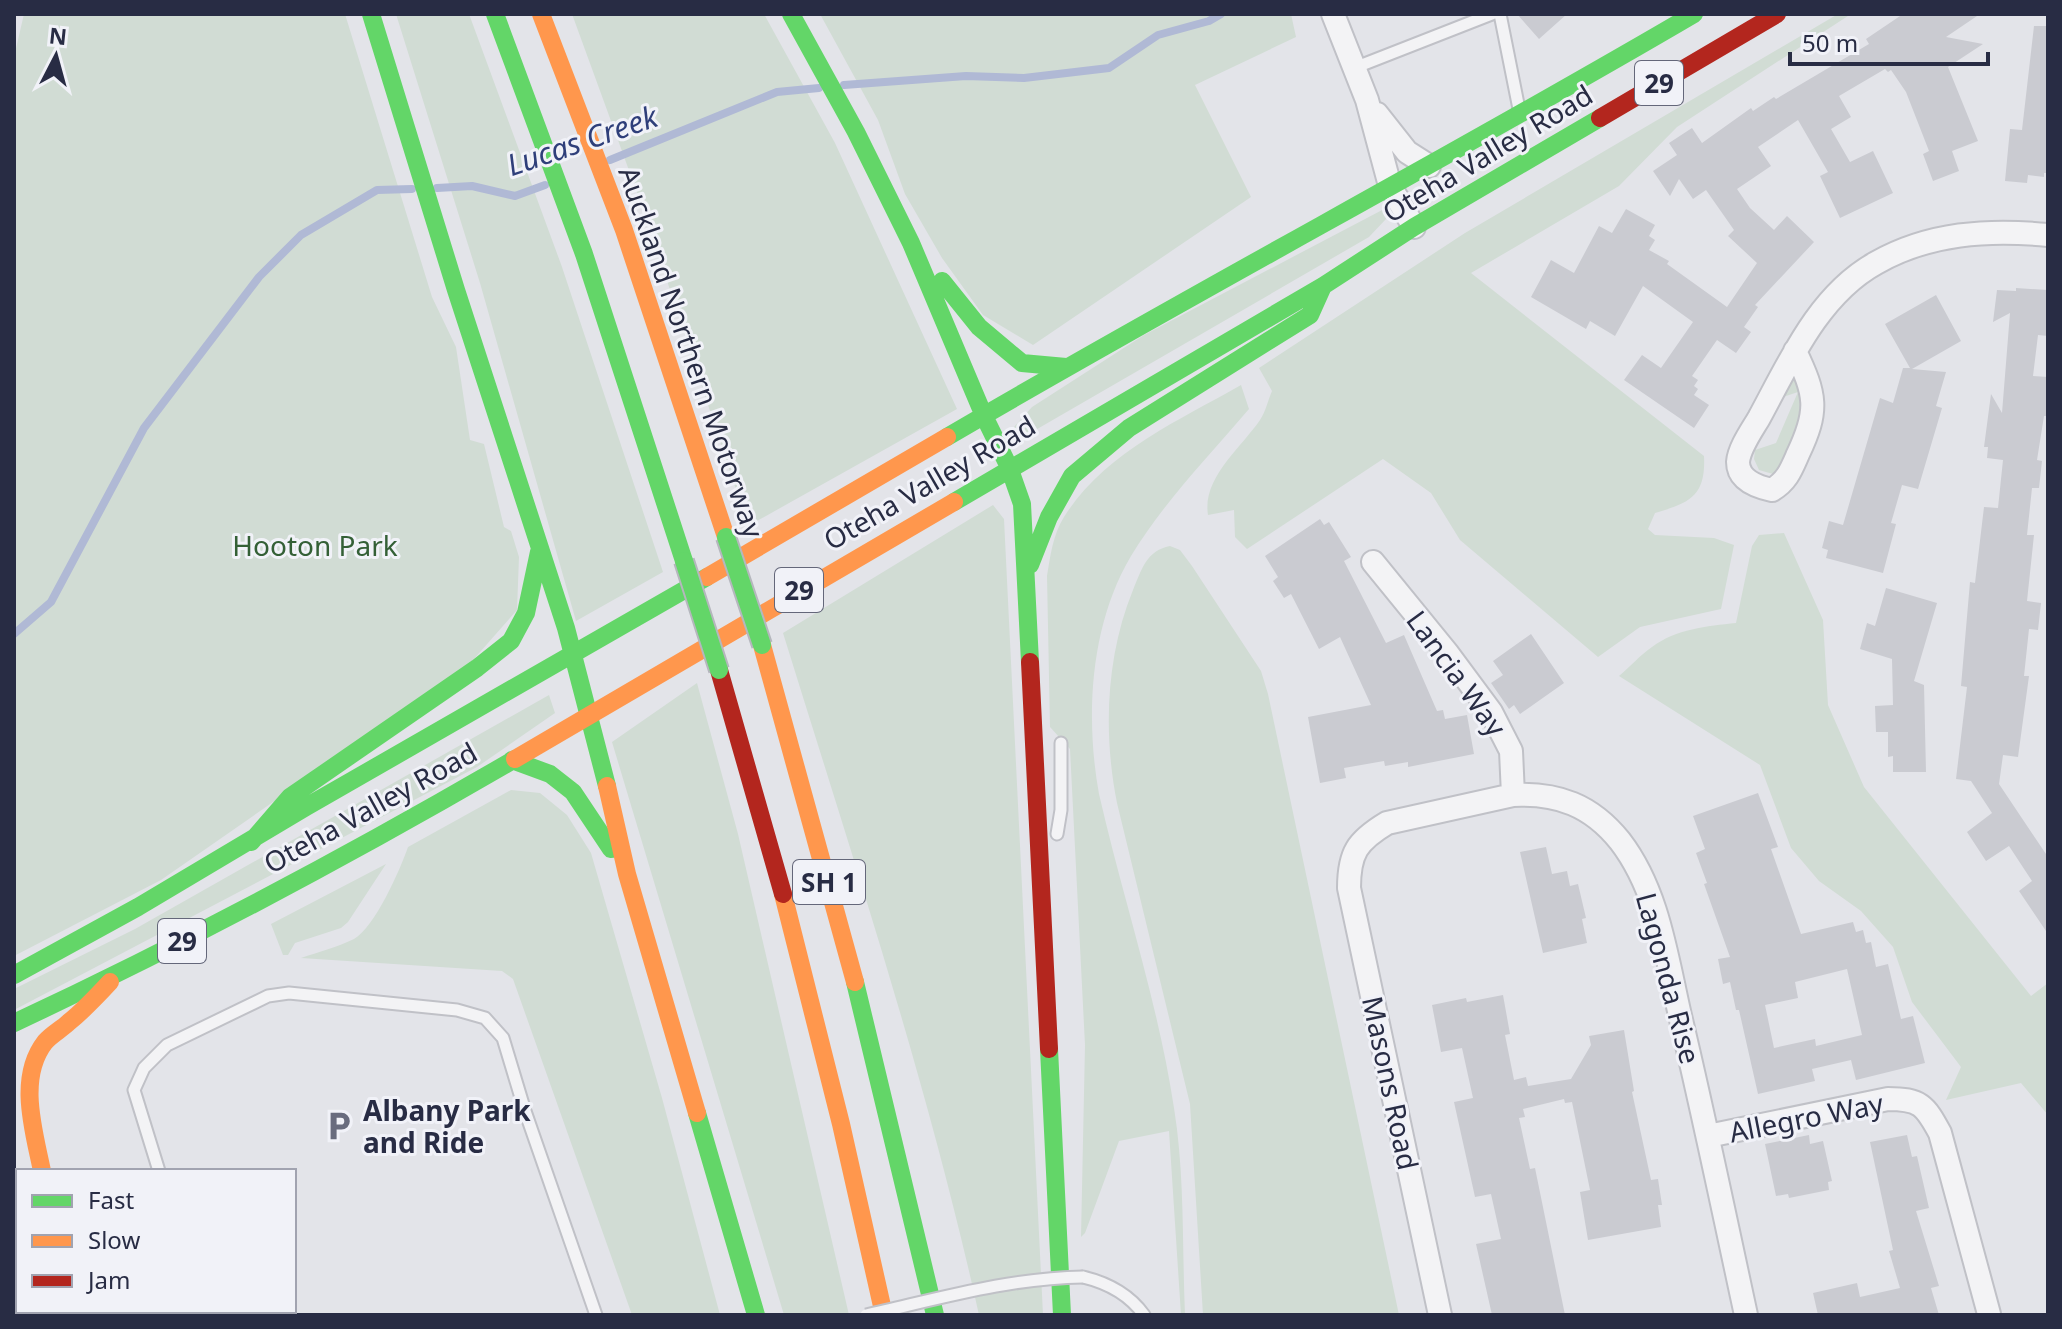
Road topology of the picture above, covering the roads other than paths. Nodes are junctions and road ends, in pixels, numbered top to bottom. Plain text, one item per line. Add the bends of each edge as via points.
1 (371, 14) edge
2 (495, 14) edge
3 (541, 14) edge
4 (791, 14) edge
5 (1333, 14) edge
6 (1492, 14) edge
7 (1500, 14) edge
8 (1777, 14) edge
9 (1684, 16) edge
10 (1354, 68) junction
11 (1367, 100) junction
12 (1520, 114) junction
13 (1429, 166) junction
14 (1390, 186) junction
15 (1414, 227) junction
16 (2048, 235) edge
17 (911, 243) junction
18 (1323, 286) junction
19 (1795, 351) junction
20 (1066, 367) junction
21 (984, 416) junction
22 (1009, 467) junction
23 (539, 551) junction
24 (1373, 562) dead end
25 (1027, 571) junction
26 (574, 655) junction
27 (589, 714) junction
28 (1061, 743) dead end
29 (512, 760) junction
30 (1513, 795) junction
31 (1056, 841) dead end
32 (251, 842) junction
33 (1354, 851) joint
34 (1053, 856) dead end
35 (627, 874) junction
36 (1042, 918) junction
37 (118, 974) junction
38 (14, 975) edge
39 (14, 1023) edge
40 (14, 1134) edge
41 (1708, 1136) junction
42 (31, 1169) edge
43 (42, 1169) edge
44 (158, 1169) edge
45 (1989, 1314) edge
46 (596, 1315) edge
47 (756, 1315) edge
48 (866, 1315) edge
49 (884, 1315) edge
50 (935, 1315) edge
51 (1062, 1315) edge
52 (1144, 1315) edge
53 (1440, 1315) edge
54 (1746, 1315) edge

1 - 23 main road
2 - 49 main road, SH 1, bridge via 584,254 719,670 799,950
3 - 50 main road, Auckland Northern Motorway / SH 1, bridge via 624,230 762,645 842,928
4 - 17 main road
5 - 10 street
6 - 10 lane
7 - 12 lane
8 - 15 main road, Oteha Valley Road / 29
9 - 12 main road, Oteha Valley Road / 29
10 - 11 street
11 - 13 street via 1407,152
11 - 14 street
12 - 13 main road, Oteha Valley Road / 29
13 - 14 main road, Oteha Valley Road / 29
14 - 15 street
14 - 20 main road, Oteha Valley Road / 29
15 - 18 main road, Oteha Valley Road / 29
16 - 19 street via 1984,231 1918,244 1874,264 1842,289
17 - 20 main road via 979,327 1022,363
17 - 21 main road
18 - 22 main road, Oteha Valley Road / 29
18 - 25 main road via 1310,315 1129,428 1072,476
19 - 19 street via 1815,409 1809,431 1785,482 1772,490 1756,487 1743,477 1738,462
20 - 21 main road, Oteha Valley Road / 29
21 - 22 main road
21 - 26 main road, Oteha Valley Road / 29
22 - 25 main road via 1022,504
22 - 27 main road, Oteha Valley Road / 29
23 - 26 main road
23 - 32 main road via 526,613 511,641 290,797
24 - 30 street, Lancia Way via 1491,712 1511,751
25 - 36 main road
26 - 27 main road
26 - 32 main road, Oteha Valley Road / 29
27 - 29 main road, Oteha Valley Road / 29
27 - 35 main road
28 - 31 lane
29 - 35 main road via 550,774 573,792
29 - 37 main road, Oteha Valley Road / 29 via 405,823
30 - 33 street, Lagonda Rise via 1387,823
30 - 41 street, Lagonda Rise via 1559,798 1584,808 1634,862 1654,904
32 - 38 main road, Oteha Valley Road / 29
33 - 53 street, Masons Road via 1349,888
34 - 36 lane
35 - 47 main road
36 - 51 main road
37 - 39 main road, Oteha Valley Road / 29
37 - 43 main road via 40,1048 30,1093
40 - 42 main road
41 - 45 street, Allegro Way via 1888,1099 1912,1099 1928,1110 1940,1133
41 - 54 street, Lagonda Rise
44 - 46 lane via 134,1090 144,1068 167,1045 268,996 289,993 457,1010 485,1018 503,1038
48 - 52 lane, bridge via 995,1286 1083,1277 1118,1290

